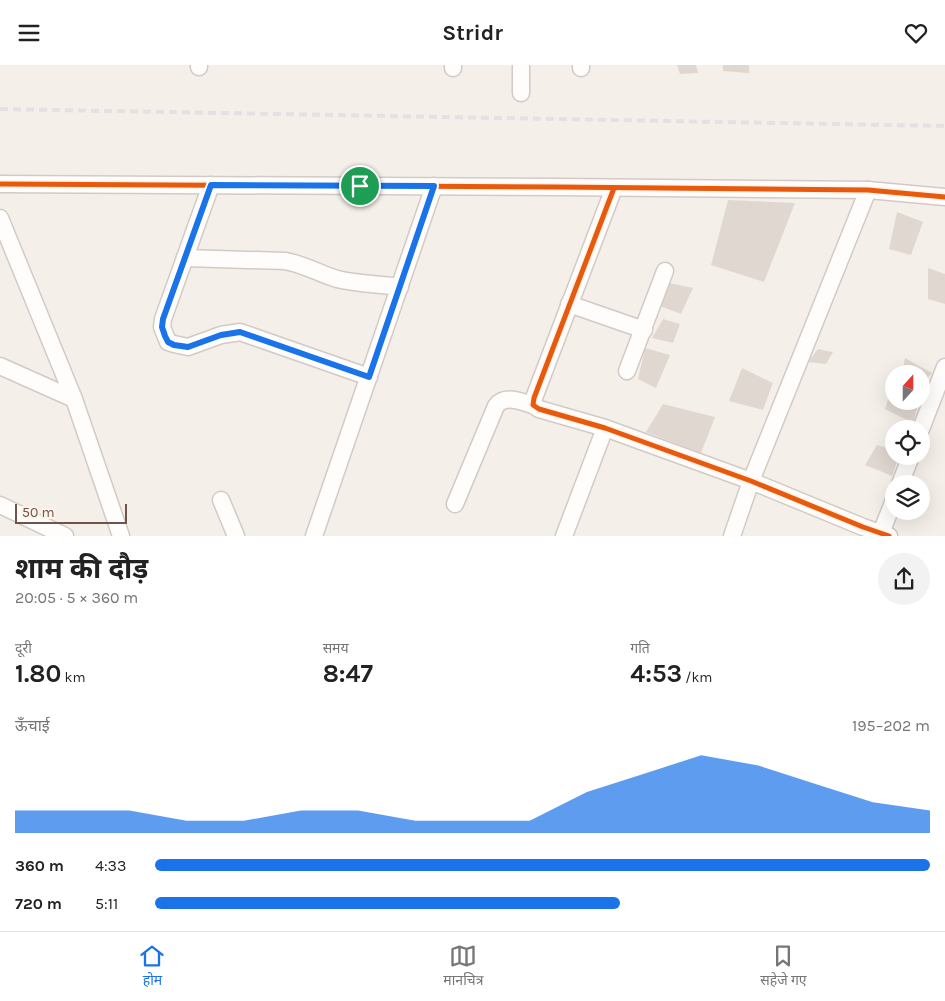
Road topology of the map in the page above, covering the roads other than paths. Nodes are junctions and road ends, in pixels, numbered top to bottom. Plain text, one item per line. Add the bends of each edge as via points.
1 (521, 65) edge
2 (521, 93) dead end
3 (0, 184) edge
4 (211, 185) junction
5 (434, 186) junction
6 (614, 187) junction
7 (868, 190) junction
8 (945, 197) edge
9 (0, 218) edge
10 (185, 258) junction
11 (665, 271) dead end
12 (400, 287) junction
13 (569, 304) junction
14 (644, 330) junction
15 (0, 366) edge
16 (945, 367) edge
17 (628, 371) dead end
18 (369, 377) junction
19 (74, 399) junction
20 (533, 405) junction
21 (924, 420) edge
22 (605, 428) junction
23 (751, 481) junction
24 (221, 500) dead end
25 (455, 504) dead end
26 (0, 505) edge
27 (889, 520) edge
28 (861, 531) edge
29 (885, 534) edge
30 (65, 536) edge
31 (121, 536) edge
32 (236, 536) edge
33 (314, 536) edge
34 (564, 536) edge
35 (732, 536) edge

1 - 2 street
3 - 4 street
4 - 5 street
4 - 10 street
5 - 6 street
5 - 12 street
6 - 7 street
6 - 13 street
7 - 8 street
7 - 23 street
9 - 19 street
10 - 12 street via 286,261 348,281
10 - 18 street via 163,319 162,327 168,342 188,347 240,332
11 - 14 street
12 - 18 street
13 - 14 street
13 - 20 street
14 - 17 street
15 - 19 street
16 - 21 street
18 - 33 street
19 - 31 street
20 - 22 street
20 - 25 street via 510,399 499,402
22 - 23 street
22 - 34 street
23 - 28 street
23 - 35 street
24 - 32 street
26 - 30 street
27 - 29 street
28 - 29 street

